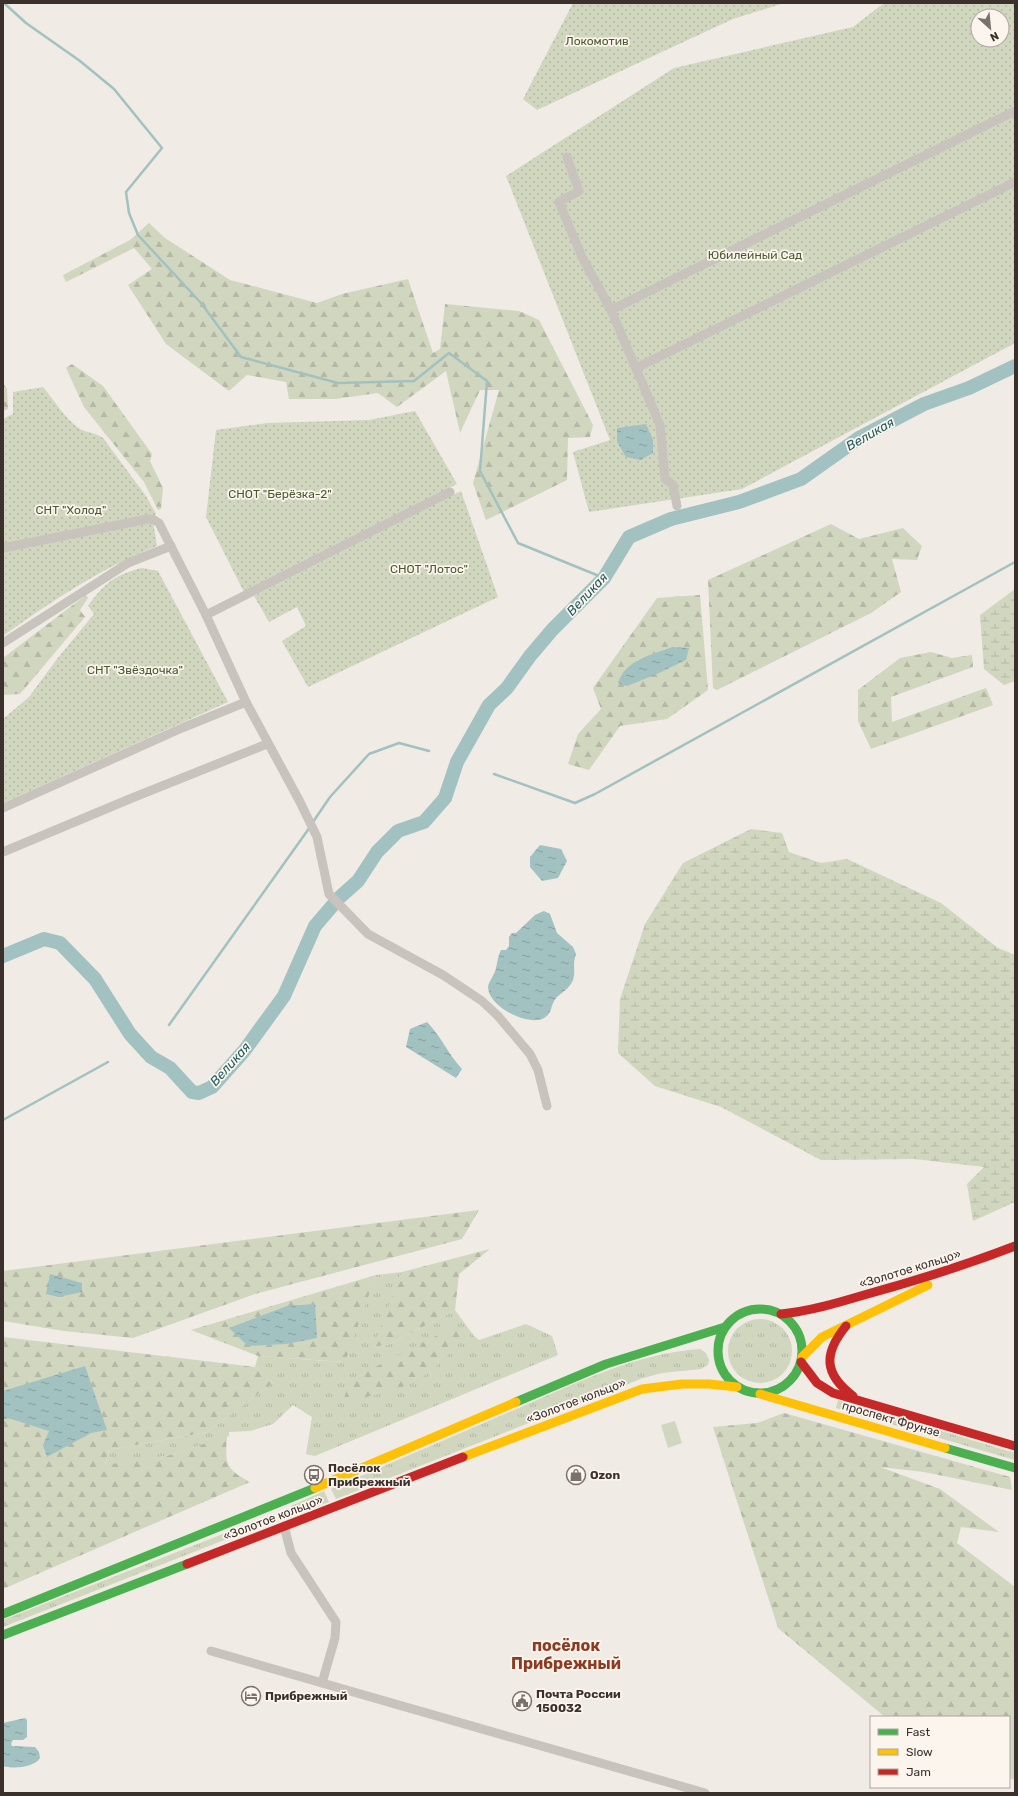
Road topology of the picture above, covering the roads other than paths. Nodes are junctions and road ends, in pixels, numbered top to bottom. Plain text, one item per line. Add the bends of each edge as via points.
1 (1015, 110) edge
2 (567, 157) dead end
3 (1015, 182) edge
4 (611, 310) junction
5 (636, 368) junction
6 (450, 492) dead end
7 (677, 506) dead end
8 (171, 546) junction
9 (3, 548) edge
10 (206, 615) junction
11 (3, 643) edge
12 (246, 702) junction
13 (267, 744) junction
14 (3, 808) edge
15 (3, 852) edge
16 (547, 1106) dead end
17 (1015, 1246) edge
18 (972, 1263) junction
19 (781, 1314) junction
20 (847, 1325) junction
21 (725, 1327) junction
22 (802, 1360) junction
23 (737, 1387) junction
24 (760, 1394) junction
25 (866, 1402) junction
26 (1015, 1446) edge
27 (1015, 1468) edge
28 (280, 1515) junction
29 (3, 1614) edge
30 (3, 1635) edge
31 (211, 1651) dead end
32 (322, 1683) junction
33 (705, 1793) edge

1 - 4 street
2 - 4 street via 578,191 559,202 582,257
3 - 5 street
4 - 5 street
5 - 7 street via 660,424 665,479 673,485
6 - 10 street
8 - 9 street via 159,523 148,519
8 - 10 street
8 - 11 street via 128,563
10 - 12 street
12 - 13 street
12 - 14 street
13 - 15 street
13 - 16 street via 299,800 316,838 328,890 333,899 376,940 443,975 482,1001 498,1016 530,1054 538,1070
17 - 18 main road
18 - 19 main road, «Золотое кольцо» via 837,1303
18 - 20 main road, «Золотое кольцо»
19 - 21 main road, «Золотое кольцо» via 763,1309 751,1310 734,1318
19 - 22 main road via 798,1332 802,1344
20 - 22 main road, «Золотое кольцо» via 816,1342
20 - 25 main road via 832,1345 829,1356 830,1368 844,1390
21 - 23 main road, «Золотое кольцо» via 719,1340 718,1360 723,1372
21 - 28 main road, «Золотое кольцо» via 651,1348 586,1372
22 - 24 main road, «Золотое кольцо» via 794,1377 784,1386 773,1392
22 - 25 main road, проспект Фрунзе via 812,1377 823,1388
23 - 24 main road, «Золотое кольцо»
23 - 28 main road, «Золотое кольцо» via 689,1383 641,1389
24 - 27 main road, проспект Фрунзе
25 - 26 main road, проспект Фрунзе
28 - 29 main road, «Золотое кольцо»
28 - 30 main road, «Золотое кольцо»
28 - 32 street via 291,1553 336,1622 335,1638
31 - 32 street
32 - 33 street

